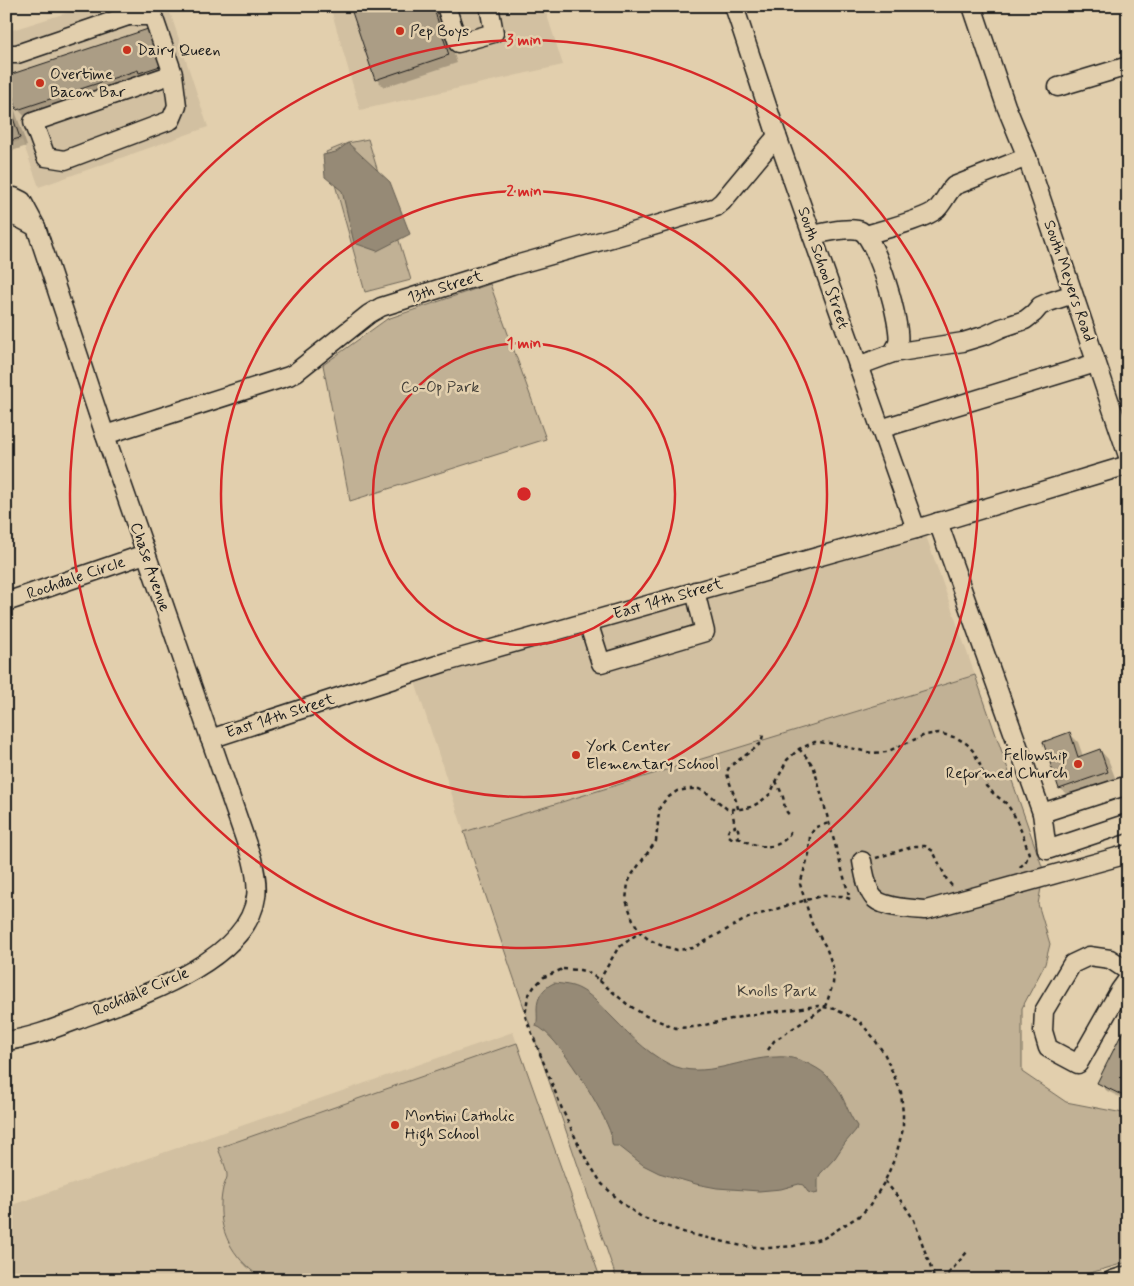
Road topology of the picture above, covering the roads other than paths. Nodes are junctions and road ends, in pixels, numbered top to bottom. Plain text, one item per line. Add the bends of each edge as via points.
1 (446, 6) edge
2 (489, 6) edge
3 (734, 6) edge
4 (972, 6) edge
5 (127, 11) edge
6 (6, 54) edge
7 (1128, 66) edge
8 (173, 74) junction
9 (1058, 87) dead end
10 (777, 136) junction
11 (1027, 157) junction
12 (6, 201) edge
13 (6, 210) edge
14 (36, 227) junction
15 (812, 235) junction
16 (866, 235) junction
17 (1073, 294) junction
18 (892, 353) junction
19 (1096, 363) junction
20 (858, 366) junction
21 (880, 429) junction
22 (105, 435) junction
23 (1128, 456) edge
24 (1128, 465) edge
25 (938, 522) junction
26 (916, 529) junction
27 (145, 554) junction
28 (695, 591) junction
29 (6, 602) edge
30 (588, 622) junction
31 (210, 739) junction
32 (1127, 789) edge
33 (1042, 813) junction
34 (1124, 824) edge
35 (1128, 852) edge
36 (862, 862) road end
37 (253, 908) joint
38 (1128, 971) edge
39 (1128, 979) edge
40 (6, 1041) edge
41 (1128, 1276) edge
42 (1112, 1280) edge

1 - 2 street via 458,43 494,33
3 - 10 street, South School Street
4 - 11 street, South Meyers Road
5 - 6 street via 16,54
5 - 8 street via 153,16
7 - 9 street
8 - 8 street via 33,122 46,157 65,160 172,120 177,106
10 - 15 street, South School Street
10 - 22 street, 13th Street via 716,207 381,307 289,376
11 - 16 street via 954,186 937,209 926,216
11 - 17 street, South Meyers Road
12 - 14 street, Chase Avenue via 14,196 22,202
13 - 14 street
14 - 22 street, Chase Avenue
15 - 16 street via 850,229 860,230
15 - 20 street, South School Street
16 - 18 street via 888,284 896,315 898,342
17 - 18 street via 1048,302 1025,320 986,335 963,342
17 - 19 street, South Meyers Road
18 - 20 street
19 - 21 street
19 - 23 street, South Meyers Road
20 - 21 street, South School Street
21 - 26 street, South School Street
22 - 27 street, Chase Avenue
24 - 25 street, East 14th Street
25 - 26 street, East 14th Street
25 - 33 street
26 - 28 street, East 14th Street
27 - 29 street, Rochdale Circle
27 - 31 street, Chase Avenue
28 - 30 street, East 14th Street
28 - 30 street via 705,632 601,663
30 - 31 street, East 14th Street via 446,662
31 - 37 street, Chase Avenue via 252,859 257,887
32 - 33 street
33 - 34 street via 1047,850
34 - 35 street
35 - 36 street via 926,910 885,904 875,899
37 - 40 street, Rochdale Circle via 240,932 228,944 178,979 138,998 31,1036
38 - 39 street via 1110,959 1089,956 1072,964 1044,1011 1043,1031 1048,1048 1078,1064
41 - 42 street

